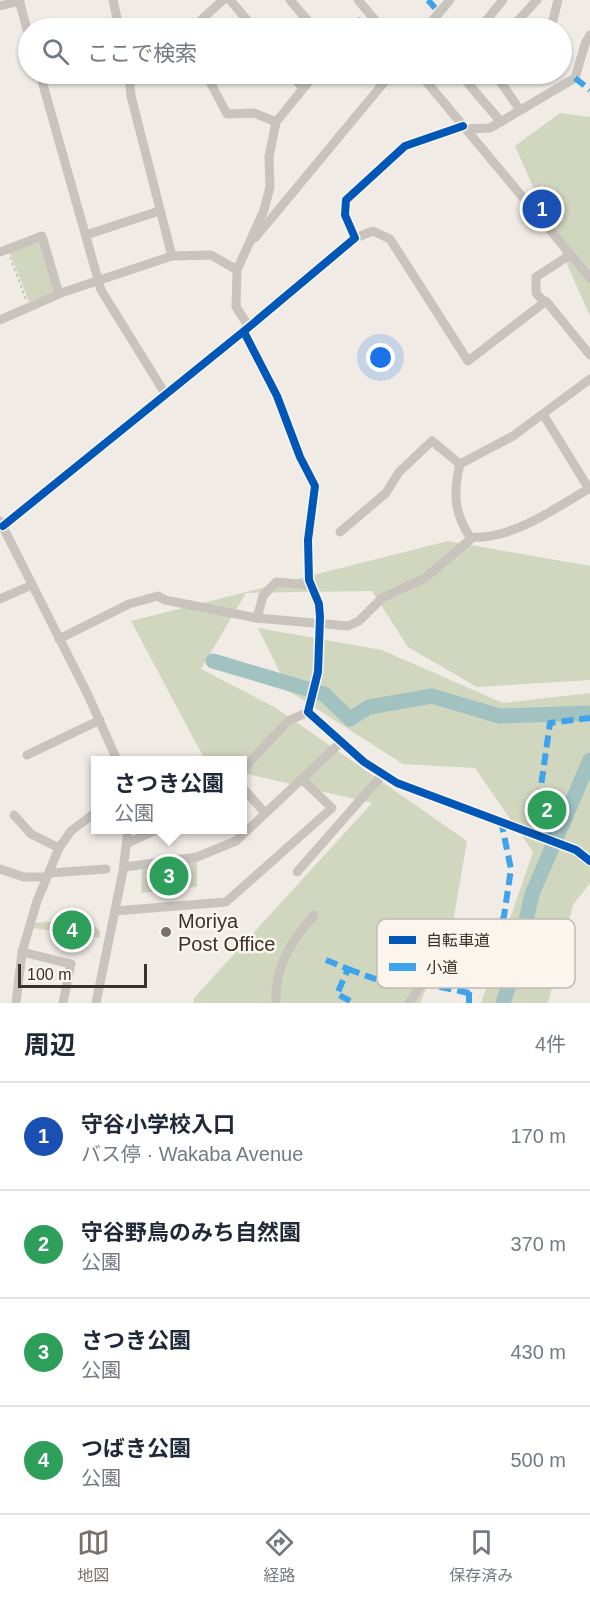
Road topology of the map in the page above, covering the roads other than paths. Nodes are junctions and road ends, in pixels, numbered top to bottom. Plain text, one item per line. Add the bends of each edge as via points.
1 (113, 0) edge
2 (223, 0) edge
3 (230, 0) edge
4 (290, 0) edge
5 (358, 0) edge
6 (450, 0) edge
7 (503, 0) edge
8 (537, 0) edge
9 (558, 0) edge
10 (19, 1) edge
11 (0, 6) edge
12 (24, 18) edge
13 (117, 18) edge
14 (201, 18) edge
15 (245, 18) edge
16 (305, 18) edge
17 (373, 18) edge
18 (435, 18) edge
19 (488, 18) edge
20 (520, 18) edge
21 (554, 18) edge
22 (590, 35) edge
23 (572, 80) edge
24 (43, 84) edge
25 (129, 84) edge
26 (211, 84) edge
27 (300, 84) edge
28 (306, 84) edge
29 (383, 84) edge
30 (428, 84) edge
31 (469, 84) edge
32 (502, 84) edge
33 (565, 84) edge
34 (303, 88) junction
35 (520, 110) junction
36 (276, 122) junction
37 (501, 122) junction
38 (464, 128) junction
39 (159, 212) junction
40 (86, 235) junction
41 (354, 238) junction
42 (247, 248) junction
43 (4, 251) edge
44 (570, 255) junction
45 (172, 256) junction
46 (237, 270) junction
47 (590, 278) edge
48 (98, 281) junction
49 (59, 294) junction
50 (544, 302) junction
51 (0, 320) edge
52 (247, 329) junction
53 (590, 355) edge
54 (590, 380) edge
55 (166, 395) junction
56 (543, 414) junction
57 (460, 464) junction
58 (590, 488) edge
59 (1, 523) edge
60 (340, 532) dead end
61 (472, 538) junction
62 (32, 585) junction
63 (311, 585) junction
64 (0, 599) edge
65 (257, 618) junction
66 (319, 623) junction
67 (59, 639) junction
68 (308, 712) junction
69 (100, 720) junction
70 (342, 742) junction
71 (27, 755) dead end
72 (115, 756) edge
73 (247, 765) edge
74 (383, 774) junction
75 (302, 779) junction
76 (247, 793) edge
77 (265, 813) junction
78 (14, 815) dead end
79 (91, 816) edge
80 (247, 830) edge
81 (128, 834) edge
82 (147, 834) edge
83 (243, 834) edge
84 (128, 843) junction
85 (59, 848) junction
86 (590, 861) edge
87 (125, 867) dead end
88 (0, 869) edge
89 (106, 869) dead end
90 (297, 872) dead end
91 (48, 875) junction
92 (115, 912) junction
93 (314, 915) dead end
94 (22, 952) junction
95 (418, 988) edge
96 (16, 1003) edge
97 (63, 1003) edge
98 (96, 1003) edge
99 (276, 1003) edge
100 (409, 1003) edge

1 - 13 street
2 - 14 street
3 - 15 street
4 - 16 street
5 - 17 street
6 - 18 street
7 - 19 street
8 - 20 street
9 - 21 street
10 - 11 street
10 - 12 street
22 - 23 street
24 - 40 street
25 - 39 street
26 - 36 street via 227,114 254,113
27 - 34 street
28 - 34 street
29 - 42 street
30 - 38 street
31 - 37 street
32 - 35 street
33 - 35 street
34 - 36 street
35 - 37 street
36 - 42 street via 269,157 270,186
37 - 38 street via 490,128
38 - 41 street via 405,146 349,196 344,208
38 - 44 street
39 - 40 street
39 - 45 street
40 - 48 street
41 - 50 street via 373,231 390,239 468,361
41 - 52 street
42 - 46 street
43 - 49 street via 42,236
44 - 47 street
44 - 50 street via 536,277 536,293
45 - 46 street via 211,255
45 - 48 street
46 - 52 street via 236,307
48 - 49 street
48 - 55 street
49 - 51 street
50 - 53 street
52 - 55 street
52 - 63 street via 315,486 308,540
54 - 56 street
55 - 59 street
56 - 57 street via 513,436
56 - 58 street
57 - 60 street via 432,441 399,472 386,493
57 - 61 street via 455,504
58 - 61 street via 508,532
59 - 62 street
61 - 66 street via 424,578 382,598 359,621 344,627
62 - 64 street
62 - 67 street
63 - 65 street via 276,582 262,596
63 - 66 street via 319,604
65 - 66 street
65 - 67 street via 158,596 129,604
66 - 68 street via 318,672
67 - 69 street
68 - 70 street
68 - 73 street via 288,721
69 - 71 street
69 - 72 street
70 - 74 street
70 - 75 street
74 - 86 street via 397,783 576,850
74 - 90 street
75 - 77 street
75 - 92 street via 332,808 226,902
76 - 77 street
77 - 80 street
78 - 85 street via 31,834
79 - 85 street via 71,831
81 - 84 street
82 - 84 street
83 - 87 street via 236,841 196,857
84 - 92 street
85 - 91 street
88 - 91 street via 24,877
89 - 91 street
91 - 94 street
92 - 98 street
93 - 99 street via 282,961 275,985
94 - 96 street
94 - 97 street via 71,964
95 - 100 street

